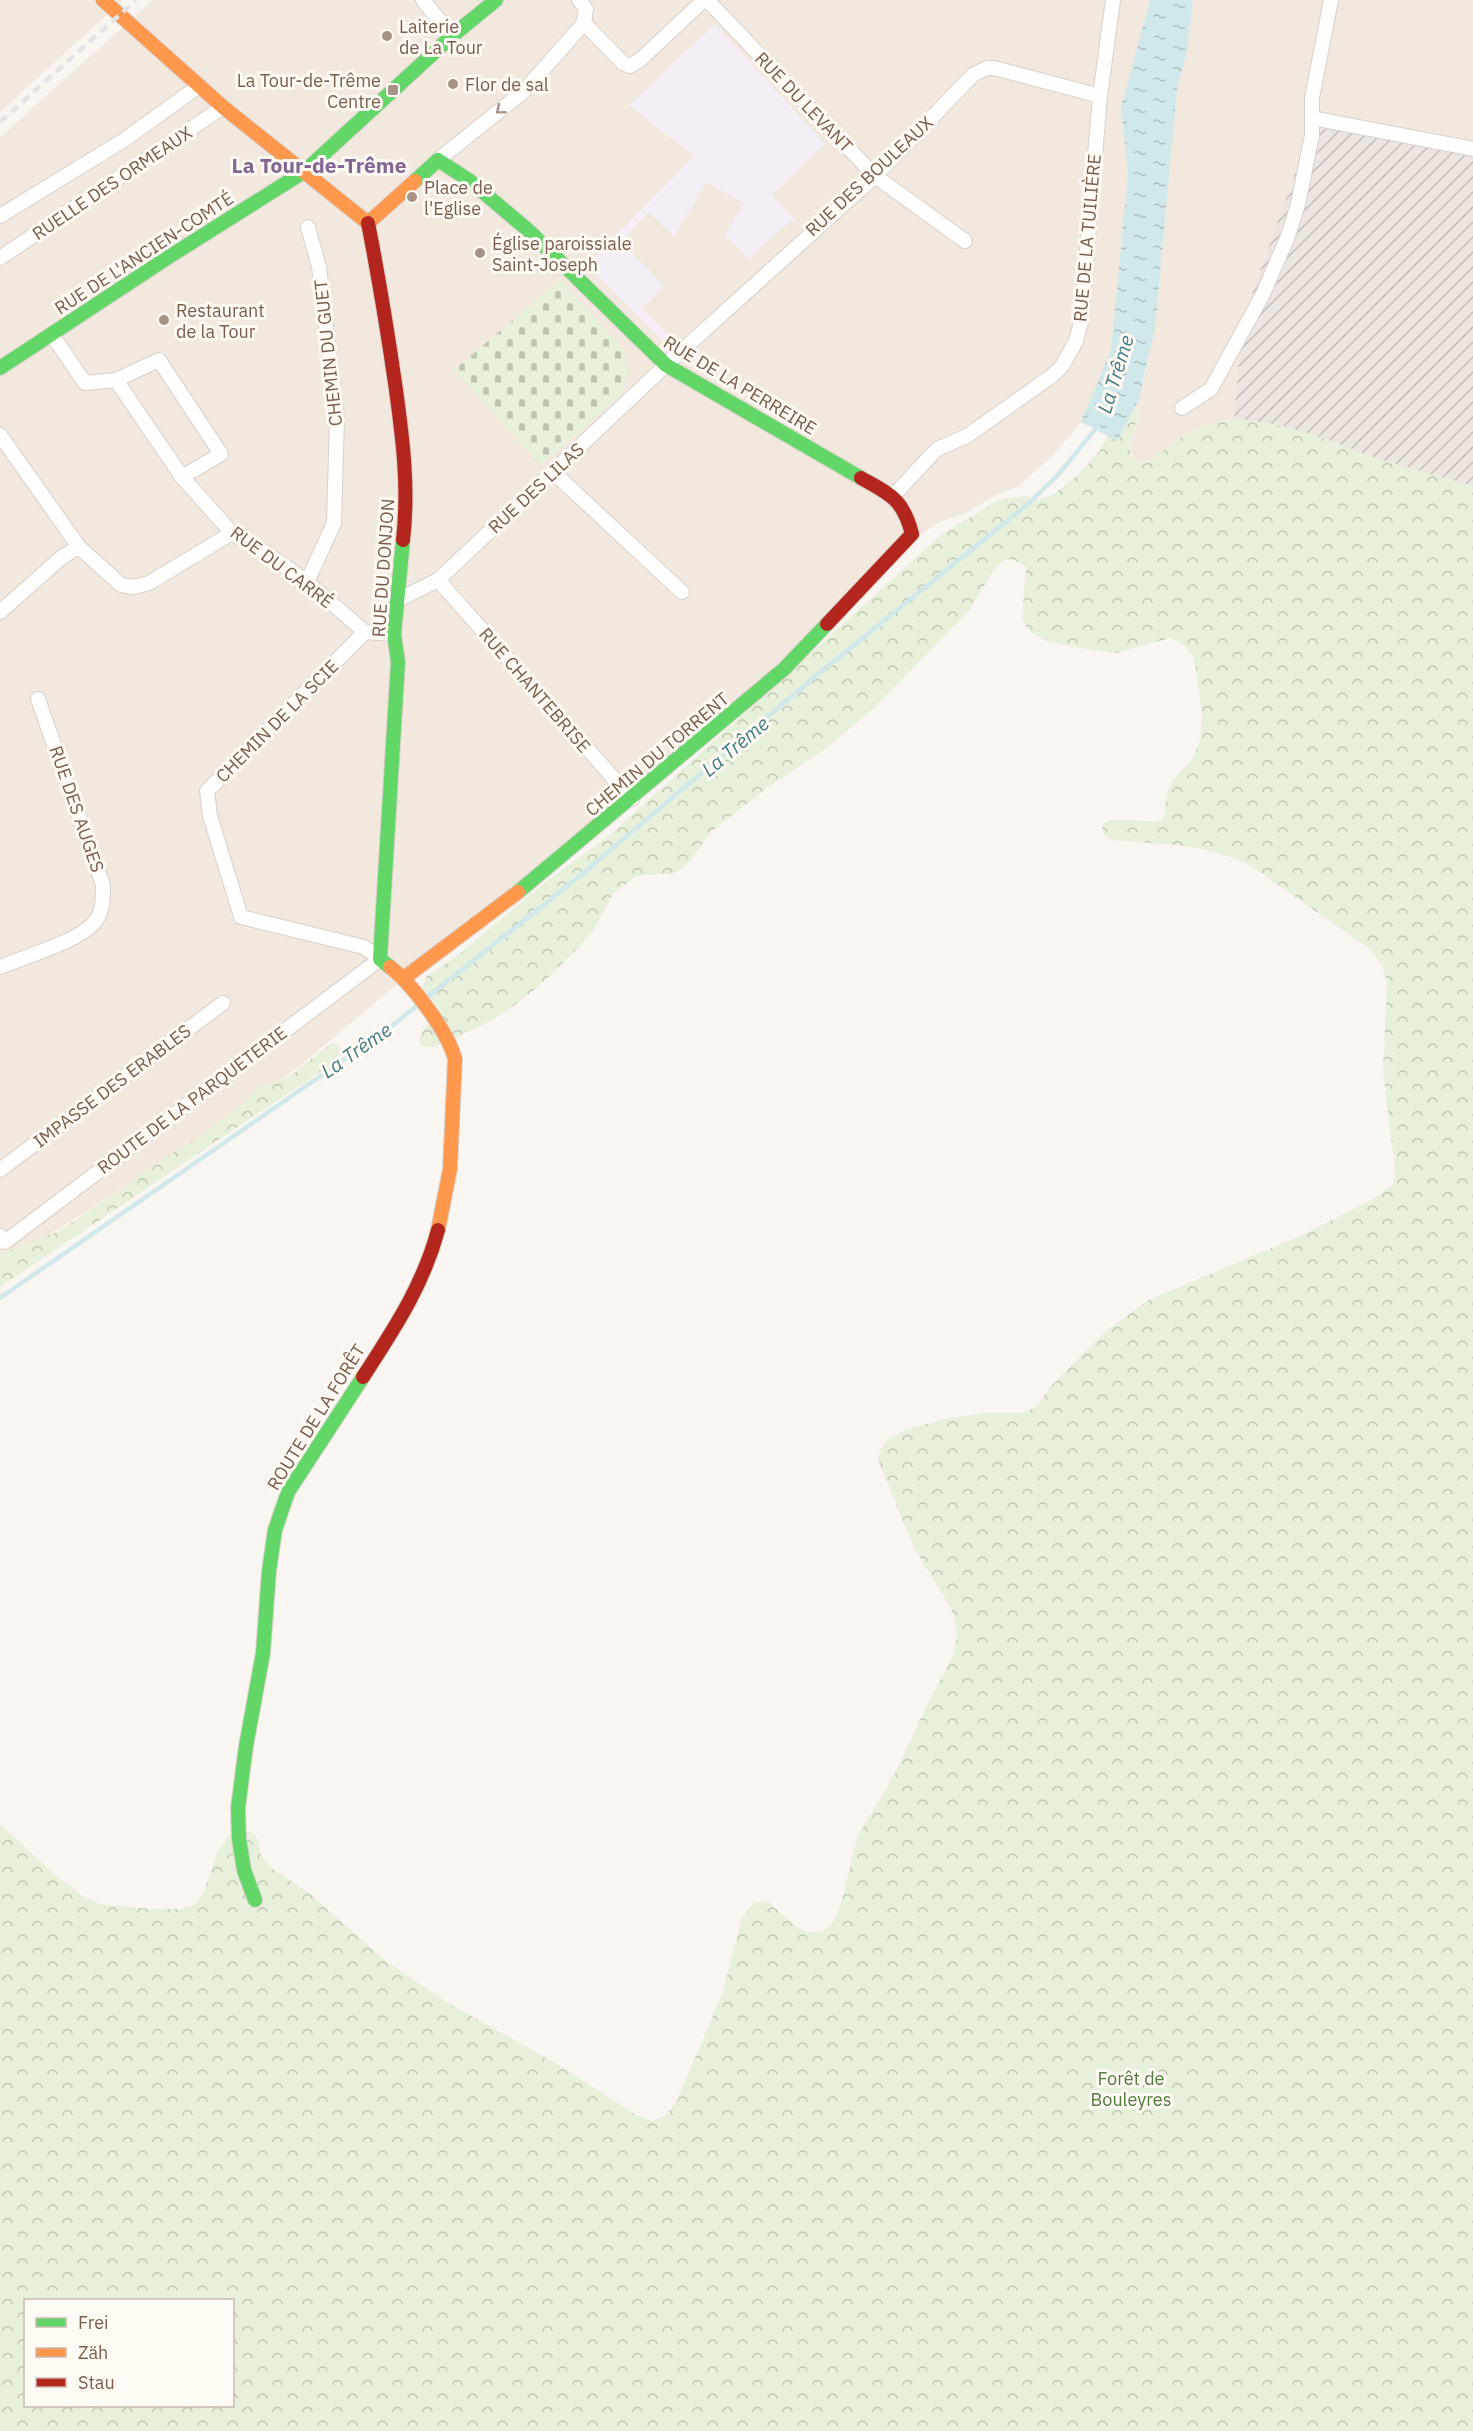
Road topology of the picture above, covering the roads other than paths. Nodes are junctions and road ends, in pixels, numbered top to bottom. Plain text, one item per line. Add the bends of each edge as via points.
1 (103, 0) edge
2 (423, 0) edge
3 (496, 0) edge
4 (579, 0) edge
5 (706, 0) edge
6 (1113, 0) edge
7 (1331, 0) edge
8 (584, 23) junction
9 (452, 36) junction
10 (199, 86) junction
11 (1100, 96) junction
12 (223, 107) junction
13 (1312, 118) junction
14 (1473, 149) edge
15 (438, 160) junction
16 (305, 171) junction
17 (874, 176) junction
18 (0, 216) edge
19 (368, 223) junction
20 (308, 227) dead end
21 (965, 241) dead end
22 (0, 258) edge
23 (52, 335) junction
24 (666, 365) junction
25 (0, 368) edge
26 (116, 380) junction
27 (1182, 408) dead end
28 (0, 435) edge
29 (554, 473) junction
30 (182, 477) junction
31 (893, 496) junction
32 (232, 533) junction
33 (912, 534) joint
34 (79, 547) junction
35 (438, 580) junction
36 (307, 582) junction
37 (682, 592) dead end
38 (398, 600) junction
39 (0, 612) edge
40 (365, 632) junction
41 (394, 634) junction
42 (38, 699) dead end
43 (632, 799) junction
44 (380, 959) junction
45 (0, 967) edge
46 (407, 983) junction
47 (224, 1003) dead end
48 (0, 1170) edge
49 (2, 1239) edge
50 (255, 1900) dead end

1 - 10 street
2 - 9 street
3 - 9 street, RUE DE L'ANCIEN-COMTÉ
4 - 8 street via 586,9
5 - 8 street via 630,66
5 - 17 street, RUE DU LEVANT
6 - 11 street, RUE DE LA TUILIÈRE
7 - 13 street via 1311,98
8 -> 15 street via 524,91
9 - 16 street, RUE DE L'ANCIEN-COMTÉ
10 - 12 street
10 - 18 street via 124,140
11 - 17 street, RUE DES BOULEAUX via 994,68 980,70
11 - 31 street, RUE DE LA TUILIÈRE via 1084,296 1076,341 1053,375 967,436 937,449
12 - 16 street
12 - 22 street, RUELLE DES ORMEAUX
13 - 14 street
13 - 27 street via 1298,204 1276,266 1211,389
15 - 19 street
15 - 24 street, RUE DE LA PERREIRE via 467,177 512,215
16 - 19 street
16 - 23 street, RUE DE L'ANCIEN-COMTÉ
17 - 21 street, RUE DU LEVANT
17 - 24 street, RUE DES BOULEAUX
19 - 38 street, RUE DU DONJON via 387,323 405,457 407,505
20 - 36 street, CHEMIN DU GUET via 319,267 337,418 334,523
23 - 25 street, RUE DE L'ANCIEN-COMTÉ
23 - 26 street via 86,383
24 - 29 street, RUE DES LILAS
24 - 31 street, RUE DE LA PERREIRE
26 - 30 street, RUE DU CARRÉ
26 - 30 street via 159,360 221,454
28 - 34 street
29 - 35 street, RUE DES LILAS
29 - 37 street
30 - 32 street, RUE DU CARRÉ
31 - 33 street, RUE DE LA PERREIRE via 907,515
32 - 34 street via 149,583 134,587 121,585
32 - 36 street, RUE DU CARRÉ
33 - 43 street, CHEMIN DU TORRENT via 784,669
34 - 39 street via 62,557
35 - 38 street, RUE DES LILAS
35 - 43 street, RUE CHANTEBRISE
36 - 40 street, RUE DU CARRÉ
38 - 41 street, RUE DU DONJON
40 - 41 street
40 - 44 street, CHEMIN DE LA SCIE via 207,791 210,816 241,917 364,946
41 - 44 street, RUE DU DONJON via 398,662
42 - 45 street, RUE DES AUGES via 103,885 103,905 94,924 78,936
43 - 46 street, CHEMIN DU TORRENT
44 - 46 street
44 - 49 street, ROUTE DE LA PARQUETERIE
46 - 50 street, ROUTE DE LA FORÊT via 452,1043 455,1059 450,1169 443,1214 429,1263 397,1324 288,1492 276,1521 262,1655 240,1776 238,1810 241,1852
47 - 48 street, IMPASSE DES ERABLES

